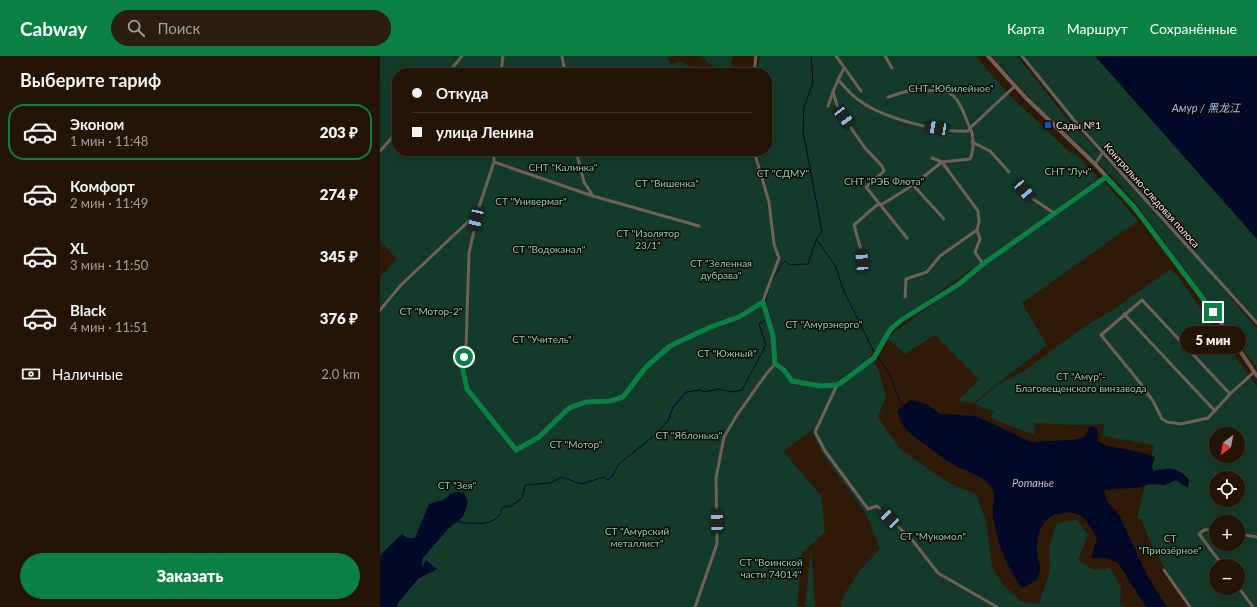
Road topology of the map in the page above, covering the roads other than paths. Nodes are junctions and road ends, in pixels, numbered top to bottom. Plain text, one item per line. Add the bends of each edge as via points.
1 (462, 56) edge
2 (503, 56) edge
3 (562, 56) edge
4 (756, 56) edge
5 (836, 56) edge
6 (885, 56) edge
7 (988, 56) edge
8 (1022, 56) edge
9 (452, 68) edge
10 (502, 68) edge
11 (564, 68) edge
12 (755, 68) edge
13 (844, 68) junction
14 (892, 68) dead end
15 (838, 80) junction
16 (1015, 86) junction
17 (861, 91) dead end
18 (833, 92) junction
19 (888, 97) dead end
20 (828, 106) dead end
21 (970, 128) junction
22 (392, 138) edge
23 (972, 142) junction
24 (380, 151) edge
25 (1103, 152) junction
26 (494, 156) edge
27 (577, 156) edge
28 (755, 156) edge
29 (932, 158) dead end
30 (494, 162) junction
31 (942, 162) junction
32 (1095, 164) junction
33 (1009, 172) dead end
34 (1106, 177) junction
35 (1018, 182) dead end
36 (913, 185) junction
37 (593, 196) junction
38 (480, 204) junction
39 (881, 205) junction
40 (1054, 214) junction
41 (944, 219) dead end
42 (699, 226) dead end
43 (976, 230) junction
44 (908, 238) dead end
45 (983, 264) junction
46 (863, 272) dead end
47 (905, 296) dead end
48 (763, 302) junction
49 (380, 310) edge
50 (1124, 314) junction
51 (1257, 323) edge
52 (775, 364) junction
53 (1256, 374) edge
54 (837, 385) junction
55 (1230, 394) junction
56 (1215, 411) junction
57 (1209, 530) edge
58 (1245, 535) edge
59 (1257, 537) edge
60 (1209, 547) edge
61 (1164, 570) dead end
62 (1244, 595) edge
63 (695, 607) edge
64 (997, 607) edge
65 (1190, 607) edge
66 (1252, 607) edge

1 - 9 street
2 - 10 street
3 - 11 street
4 - 12 street
5 - 13 street
6 - 14 street
7 - 16 street
8 - 25 street, Контрольно-следовая полоса
13 - 15 street
13 - 17 street
15 - 18 street
15 - 21 street via 860,102 894,118 955,130 968,131
16 - 21 street
16 - 32 street
18 - 20 street
18 - 39 street via 839,111 865,148 882,166 883,172 866,187
19 - 21 street via 914,89 950,92 961,104
21 - 23 street
22 - 24 street
23 - 31 street via 973,151 970,159
23 - 33 street via 990,151
25 - 32 street
25 - 51 street, Контрольно-следовая полоса
26 - 30 street
27 - 37 street via 584,182
28 - 48 street via 779,258
29 - 31 street
30 - 37 street
30 - 38 street
31 - 36 street
31 - 43 street via 978,211 979,222
32 - 34 street
34 - 40 street
34 - 53 street via 1134,207 1182,270
35 - 40 street via 1030,197
36 - 39 street
36 - 41 street
37 - 42 street
38 - 48 street via 469,253 466,348 462,366 467,389 516,450 539,437 569,408 586,402 610,401 623,397 646,367 670,346 739,317
38 - 49 street via 472,218 401,285
39 - 44 street
39 - 46 street via 878,204 854,225 861,250
40 - 45 street
43 - 45 street via 980,239 975,252
43 - 47 street via 940,256 927,272 906,279
45 - 54 street via 959,284 890,330 878,354
48 - 52 street via 776,348
50 - 55 street via 1142,300
50 - 56 street
50 - 56 street via 1102,336 1153,401 1162,419 1181,424 1208,418
52 - 54 street via 784,370 792,381 820,386
52 - 63 street via 737,415 724,438 716,478 718,544
53 - 55 street
54 - 64 street via 815,432 825,451 868,509 877,506 913,541 938,573
55 - 56 street
57 - 60 street via 1199,534
58 - 59 street
61 - 65 street
62 - 66 street

